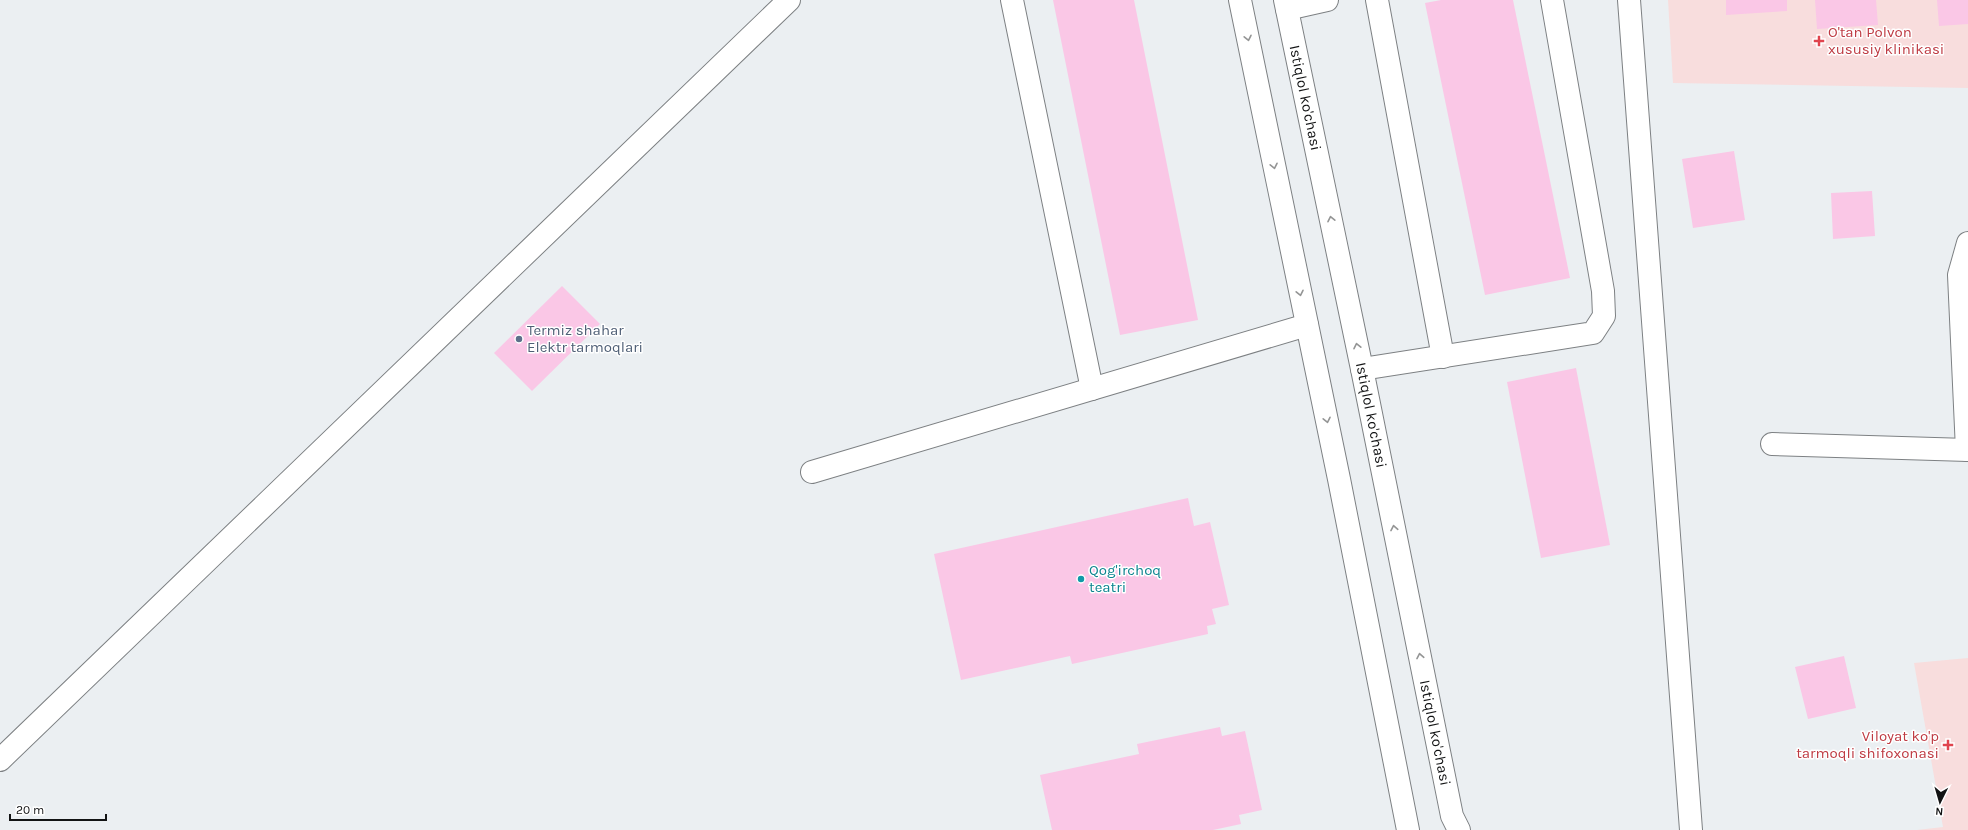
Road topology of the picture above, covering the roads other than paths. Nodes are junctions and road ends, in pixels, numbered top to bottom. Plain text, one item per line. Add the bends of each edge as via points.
1 (789, 0) edge
2 (1012, 0) edge
3 (1240, 0) edge
4 (1327, 0) edge
5 (1377, 0) edge
6 (1552, 0) edge
7 (1629, 0) edge
8 (1286, 4) edge
9 (1968, 243) edge
10 (1307, 325) junction
11 (1443, 357) junction
12 (1362, 370) junction
13 (1092, 389) junction
14 (1772, 444) dead end
15 (1967, 450) edge
16 (812, 472) dead end
17 (0, 760) edge
18 (1408, 830) edge
19 (1459, 830) edge
20 (1691, 830) edge

1 - 17 street
2 - 13 street
3 -> 10 street
4 - 8 street
5 - 11 street
6 - 11 street via 1603,291 1604,316 1593,333
7 - 20 street
12 -> 8 street, Istiqlol ko'chasi
9 - 15 street via 1959,275
10 - 13 street
10 -> 18 street
11 - 12 street
19 -> 12 street, Istiqlol ko'chasi via 1452,816
13 - 16 street
14 - 15 street

